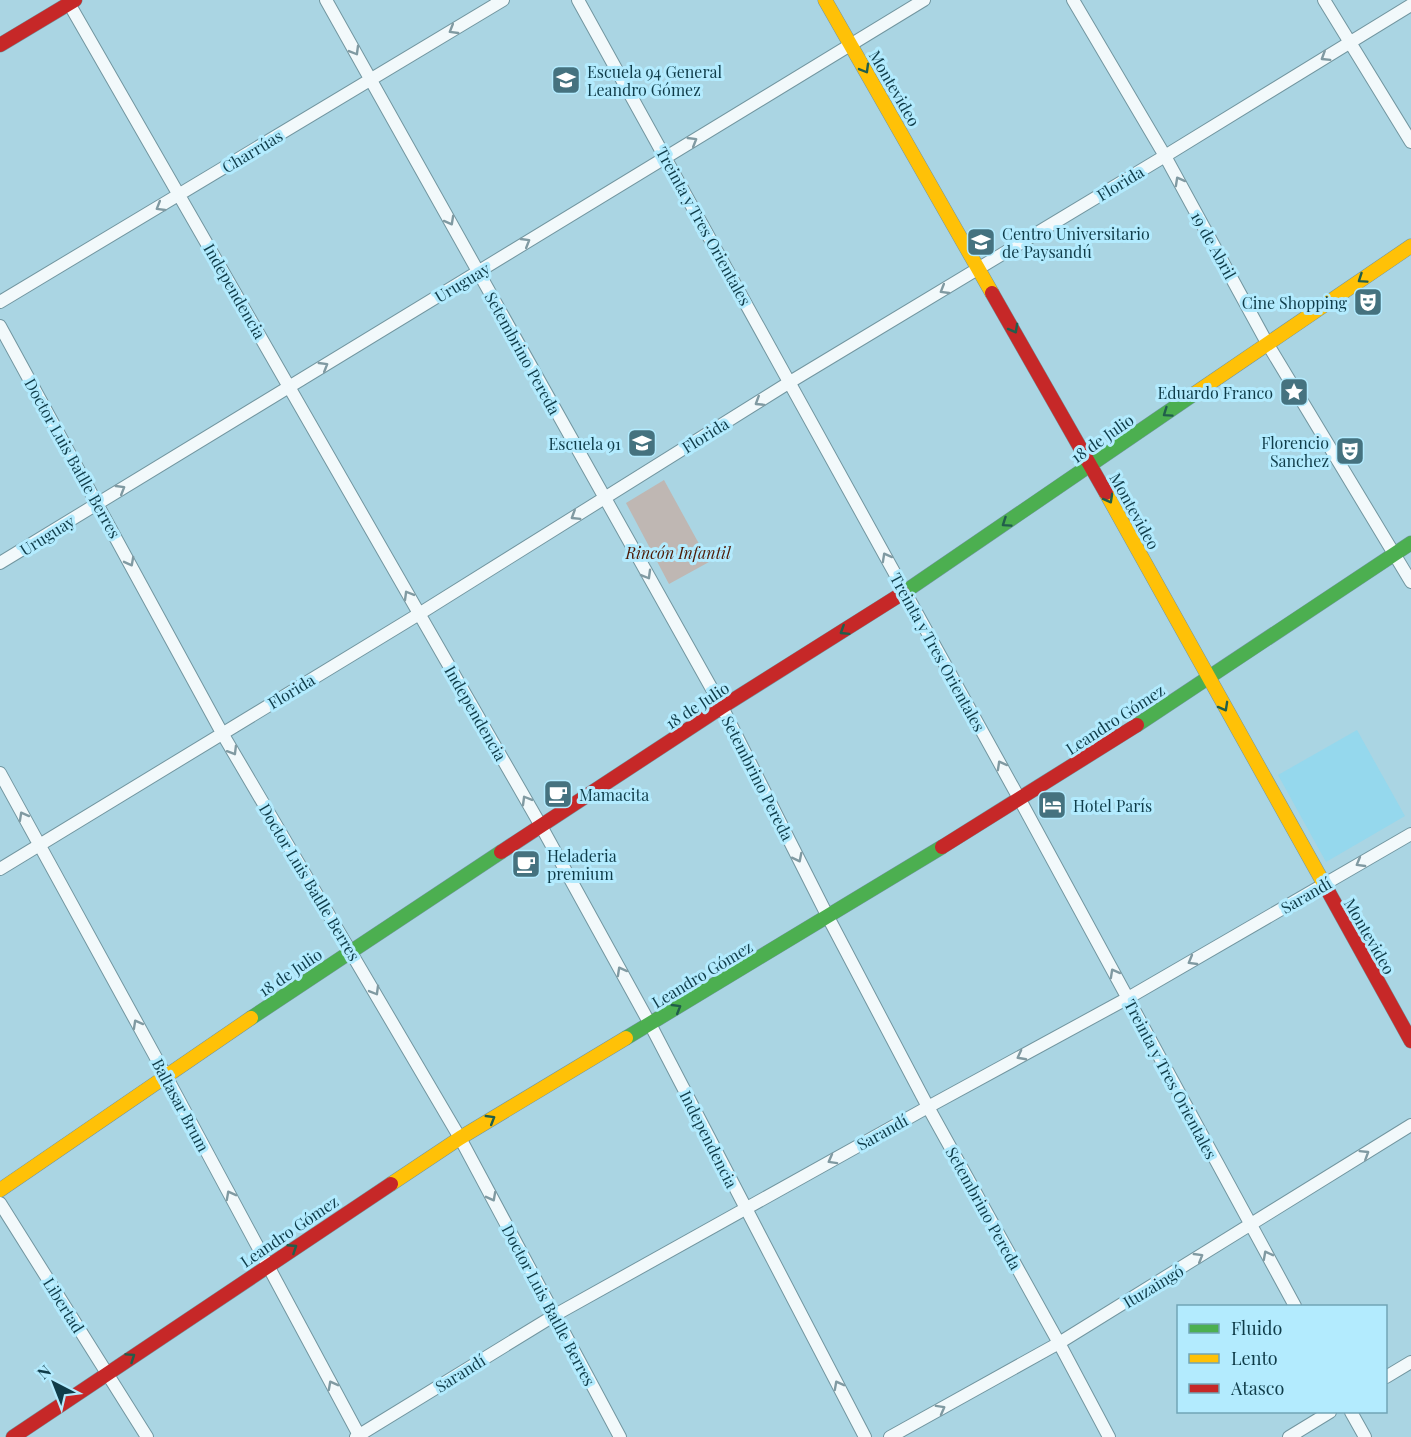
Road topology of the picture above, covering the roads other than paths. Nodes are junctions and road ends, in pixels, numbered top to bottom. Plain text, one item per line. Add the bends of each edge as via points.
1 (326, 0) edge
2 (503, 0) edge
3 (578, 0) edge
4 (825, 0) edge
5 (924, 0) edge
6 (1073, 0) edge
7 (1324, 0) edge
8 (71, 1) edge
9 (1411, 5) edge
10 (1349, 42) junction
11 (0, 45) edge
12 (851, 45) junction
13 (372, 79) junction
14 (1411, 142) edge
15 (1165, 156) junction
16 (666, 157) junction
17 (180, 195) junction
18 (1411, 246) edge
19 (980, 269) junction
20 (479, 272) junction
21 (0, 302) edge
22 (0, 326) edge
23 (1267, 343) junction
24 (790, 382) junction
25 (289, 387) junction
26 (1091, 466) junction
27 (604, 498) junction
28 (98, 503) junction
29 (1411, 543) edge
30 (1395, 554) junction
31 (0, 563) edge
32 (1411, 582) edge
33 (905, 592) junction
34 (419, 614) junction
35 (1209, 679) junction
36 (722, 707) junction
37 (222, 733) junction
38 (0, 774) edge
39 (1020, 800) junction
40 (541, 826) junction
41 (1411, 834) edge
42 (40, 846) junction
43 (0, 869) edge
44 (1323, 885) junction
45 (828, 917) junction
46 (351, 950) junction
47 (1128, 998) junction
48 (650, 1024) junction
49 (1411, 1041) edge
50 (166, 1076) junction
51 (928, 1107) junction
52 (1411, 1125) edge
53 (460, 1137) junction
54 (0, 1190) edge
55 (0, 1203) edge
56 (745, 1208) junction
57 (1251, 1225) junction
58 (268, 1265) junction
59 (1294, 1305) edge
60 (555, 1315) junction
61 (1059, 1343) junction
62 (1411, 1362) edge
63 (107, 1373) junction
64 (1387, 1376) edge
65 (1328, 1413) edge
66 (1352, 1413) edge
67 (358, 1436) edge
68 (13, 1437) edge
69 (147, 1437) edge
70 (620, 1437) edge
71 (865, 1437) edge
72 (890, 1437) edge
73 (1109, 1437) edge
74 (1289, 1437) edge
75 (1365, 1437) edge

1 -> 13 street, Setembrino Pereda
2 -> 13 street, Charrúas
3 - 16 street, Treinta y Tres Orientales
4 - 12 street, Montevideo
5 - 12 street, Uruguay
6 - 15 street, 19 de Abril
7 - 10 street
8 - 11 street
8 - 17 street, Independencia
9 - 10 street, Florida
10 - 14 street
10 -> 15 street, Florida
16 -> 12 street, Uruguay
12 -> 19 street, Montevideo
13 - 17 street, Charrúas
13 -> 20 street, Setembrino Pereda
15 - 19 street, Florida
23 -> 15 street, 19 de Abril
20 -> 16 street, Uruguay
16 - 24 street, Treinta y Tres Orientales
17 -> 21 street, Charrúas
17 - 25 street, Independencia
18 -> 23 street, 18 de Julio
19 -> 24 street, Florida
19 -> 26 street, Montevideo
25 -> 20 street, Uruguay
20 - 27 street, Setembrino Pereda
22 - 28 street, Doctor Luis Batlle Berres
23 -> 26 street, 18 de Julio
23 - 30 street, 19 de Abril
24 -> 27 street, Florida
33 -> 24 street, Treinta y Tres Orientales
28 -> 25 street, Uruguay
34 -> 25 street, Independencia
26 -> 33 street, 18 de Julio
26 -> 35 street, Montevideo
27 -> 34 street, Florida
27 -> 36 street, Setembrino Pereda
28 - 31 street, Uruguay
28 -> 37 street, Doctor Luis Batlle Berres
29 - 30 street, Leandro Gómez
30 - 32 street, 19 de Abril
30 - 35 street, Leandro Gómez
33 -> 36 street, 18 de Julio
39 -> 33 street, Treinta y Tres Orientales
34 - 37 street, Florida
40 -> 34 street, Independencia
35 - 39 street, Leandro Gómez
35 -> 44 street, Montevideo
36 - 40 street, 18 de Julio
36 -> 45 street, Setembrino Pereda
37 - 42 street, Florida
37 -> 46 street, Doctor Luis Batlle Berres
42 -> 38 street, Baltasar Brum
39 - 45 street, Leandro Gómez
47 -> 39 street, Treinta y Tres Orientales
40 - 46 street, 18 de Julio
48 -> 40 street, Independencia
41 -> 44 street, Sarandí
42 - 43 street, Florida
50 -> 42 street, Baltasar Brum
44 -> 47 street, Sarandí
44 - 49 street, Montevideo
48 -> 45 street, Leandro Gómez
45 - 51 street, Setembrino Pereda
46 - 50 street, 18 de Julio
46 -> 53 street, Doctor Luis Batlle Berres
47 -> 51 street, Sarandí
47 - 57 street, Treinta y Tres Orientales
53 -> 48 street, Leandro Gómez
48 - 56 street, Independencia
50 - 54 street, 18 de Julio
58 -> 50 street, Baltasar Brum
51 -> 56 street, Sarandí
51 - 61 street, Setembrino Pereda
57 -> 52 street, Ituzaingó
58 -> 53 street, Leandro Gómez
53 -> 60 street, Doctor Luis Batlle Berres
55 - 63 street, Libertad
56 - 60 street, Sarandí
71 -> 56 street, Independencia
59 -> 57 street, Treinta y Tres Orientales
61 -> 57 street, Ituzaingó
63 -> 58 street, Leandro Gómez
67 -> 58 street, Baltasar Brum
60 - 67 street, Sarandí
60 - 70 street, Doctor Luis Batlle Berres
72 -> 61 street, Ituzaingó
61 - 73 street, Setembrino Pereda
62 - 64 street
63 - 68 street, Leandro Gómez
63 - 69 street, Libertad
65 - 74 street
66 - 75 street

